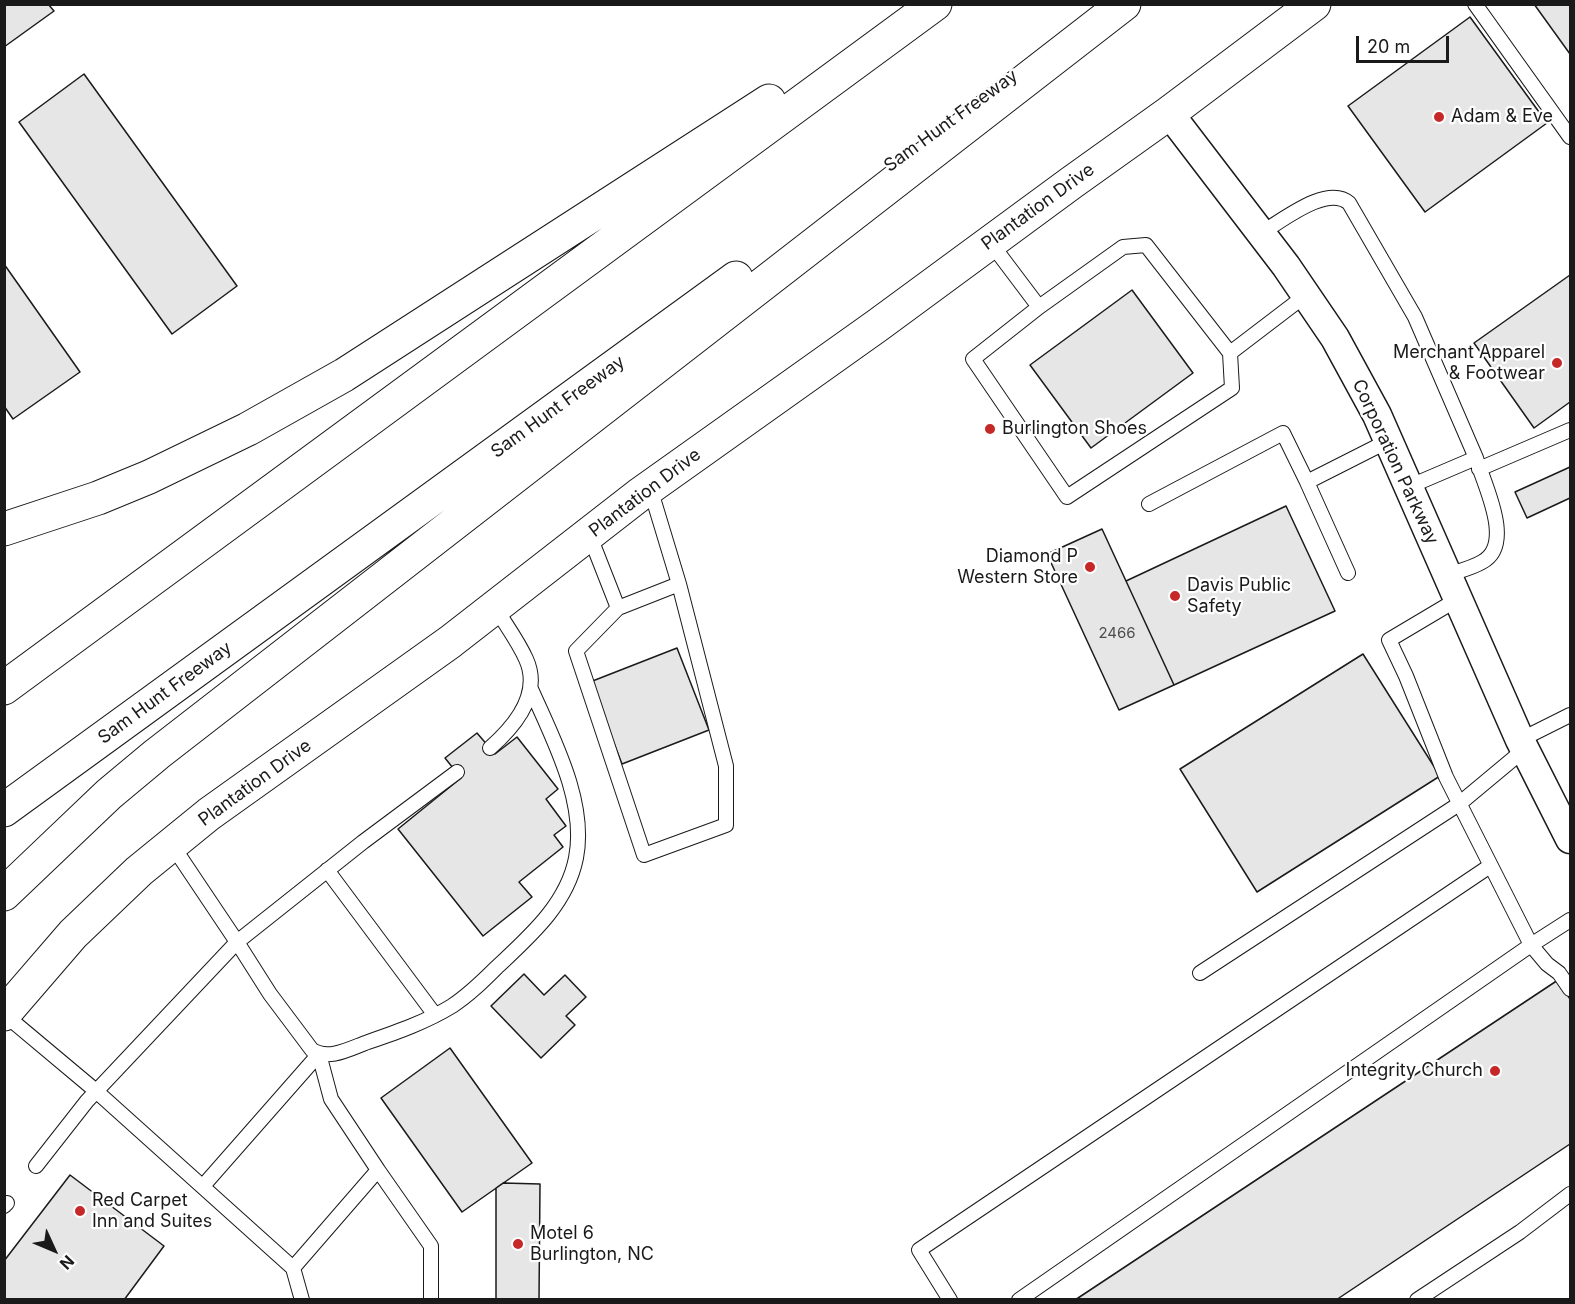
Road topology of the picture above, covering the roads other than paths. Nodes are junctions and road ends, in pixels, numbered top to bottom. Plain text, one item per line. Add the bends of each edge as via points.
1 (920, 4) edge
2 (935, 4) edge
3 (1111, 4) edge
4 (1124, 4) edge
5 (1314, 4) edge
6 (1475, 4) edge
7 (1169, 113) junction
8 (1570, 137) edge
9 (1261, 233) junction
10 (990, 242) junction
11 (1306, 295) junction
12 (1039, 307) junction
13 (1230, 353) junction
14 (1570, 430) edge
15 (1388, 441) junction
16 (1477, 463) junction
17 (1307, 482) junction
18 (650, 487) junction
19 (1408, 487) junction
20 (1149, 504) dead end
21 (4, 529) edge
22 (589, 534) junction
23 (1348, 573) dead end
24 (679, 584) junction
25 (1452, 587) junction
26 (495, 607) junction
27 (618, 608) junction
28 (4, 688) edge
29 (531, 689) junction
30 (1570, 715) edge
31 (1522, 745) junction
32 (490, 748) dead end
33 (457, 772) dead end
34 (1459, 804) junction
35 (4, 810) edge
36 (1570, 839) edge
37 (172, 844) junction
38 (1490, 866) junction
39 (327, 870) junction
40 (4, 894) edge
41 (1570, 920) edge
42 (237, 942) junction
43 (1530, 945) junction
44 (1200, 973) dead end
45 (1570, 989) edge
46 (4, 1014) edge
47 (435, 1015) junction
48 (319, 1054) junction
49 (96, 1091) junction
50 (36, 1166) dead end
51 (378, 1170) junction
52 (202, 1186) junction
53 (1570, 1194) edge
54 (293, 1268) junction
55 (947, 1297) edge
56 (302, 1299) edge
57 (431, 1299) edge
58 (1019, 1299) edge
59 (1417, 1299) edge

1 - 21 main road via 344,375 248,429 148,477
2 - 28 main road
3 - 35 main road, Sam Hunt Freeway
4 - 40 main road via 157,754
5 - 7 main road, Plantation Drive
6 - 8 lane
7 - 9 street, Corporation Parkway
7 - 10 main road, Plantation Drive
9 - 11 street, Corporation Parkway
9 - 16 lane via 1317,200 1331,196 1349,203 1415,317
10 - 12 lane
10 - 18 main road, Plantation Drive
11 - 13 lane
11 - 15 street, Corporation Parkway via 1335,338
12 - 13 lane via 1124,247 1146,245
12 - 13 lane via 973,359 1067,497 1232,388
14 - 16 lane
15 - 17 lane
15 - 19 street, Corporation Parkway
16 - 19 lane
16 - 25 lane via 1497,522 1497,546 1485,561
17 - 20 lane via 1283,433
17 - 23 lane
18 - 22 main road, Plantation Drive
18 - 24 lane
19 - 25 street, Corporation Parkway
22 - 26 main road, Plantation Drive
22 - 27 lane
24 - 27 lane
24 - 27 lane via 726,766 726,825 644,855 576,651
25 - 31 street, Corporation Parkway
25 - 34 lane via 1389,640
26 - 29 lane via 527,662
26 - 37 main road, Plantation Drive
29 - 32 lane via 515,723
29 - 47 lane via 561,757 577,810 577,856 571,879 543,924 468,994
30 - 31 lane
31 - 34 lane
31 - 36 street, Corporation Parkway
33 - 39 lane
34 - 38 lane
34 - 44 lane
37 - 42 lane
37 - 46 main road, Plantation Drive via 73,934
38 - 43 lane
38 - 55 lane via 919,1250
39 - 42 lane
39 - 47 lane
41 - 43 lane
42 - 48 lane via 270,994
42 - 49 lane
43 - 45 lane
43 - 58 lane
46 - 49 lane
47 - 48 lane via 351,1048
48 - 51 lane via 331,1100
48 - 52 lane
49 - 50 lane
49 - 52 lane
51 - 54 lane
51 - 57 lane via 431,1246
52 - 54 lane
53 - 59 lane via 1520,1232
54 - 56 lane

